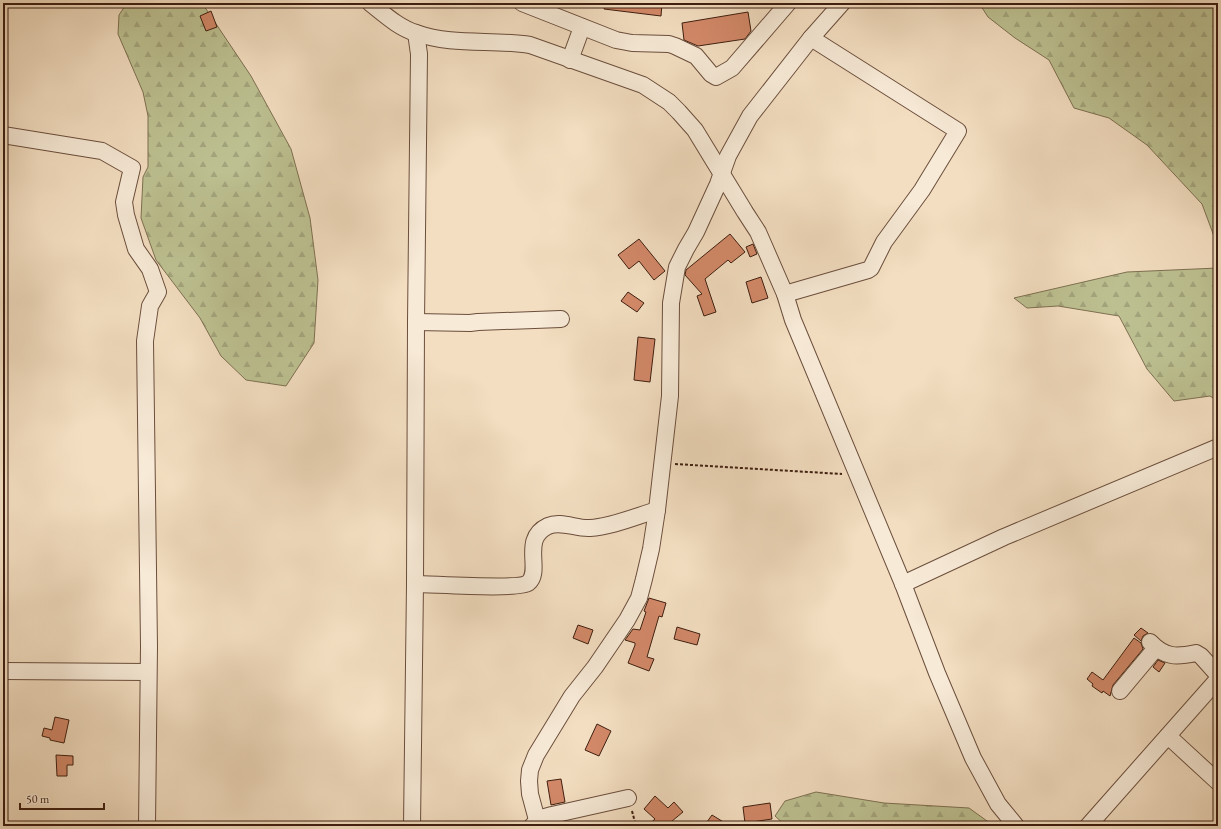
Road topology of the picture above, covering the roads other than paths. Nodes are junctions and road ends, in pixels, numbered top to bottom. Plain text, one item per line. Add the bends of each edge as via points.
1 (370, 3) edge
2 (522, 3) edge
3 (788, 3) edge
4 (842, 3) edge
5 (582, 28) junction
6 (416, 33) junction
7 (811, 38) junction
8 (570, 60) junction
9 (3, 135) edge
10 (722, 172) junction
11 (785, 294) junction
12 (561, 319) dead end
13 (416, 322) junction
14 (1218, 447) edge
15 (658, 510) junction
16 (415, 584) junction
17 (903, 584) junction
18 (3, 672) edge
19 (148, 672) junction
20 (1218, 675) edge
21 (1218, 679) edge
22 (1120, 691) dead end
23 (1168, 736) junction
24 (1218, 782) edge
25 (628, 798) dead end
26 (535, 823) edge
27 (147, 826) edge
28 (412, 826) edge
29 (1016, 826) edge
30 (1088, 826) edge

1 - 6 street via 390,19
2 - 5 street
3 - 5 street via 732,68 716,77 696,56 675,46 616,40
4 - 7 street
5 - 8 street
6 - 8 street via 452,41 511,42 530,45
6 - 13 street via 419,54
7 - 10 street via 750,116
7 - 11 street via 958,131 922,190 884,242 871,268
8 - 10 street via 643,85 669,102 695,130
9 - 19 street via 102,151 132,168 124,202 126,215 136,249 150,269 158,292 150,306 145,341 150,646
10 - 11 street via 758,232
10 - 15 street via 706,212 677,267 671,303 671,380
11 - 17 street via 793,320
12 - 13 street via 470,323
13 - 16 street
14 - 17 street via 1004,537
15 - 16 street via 589,528 558,524 546,527 536,536 533,545 533,573 529,582 522,586
15 - 26 street via 639,598 595,667 572,696 536,755 529,774
16 - 28 street
17 - 29 street via 974,758 998,804
18 - 19 street
19 - 27 street
20 - 22 street via 1202,656 1196,653 1170,655 1153,645
21 - 23 street
23 - 24 street
23 - 30 street
25 - 26 street via 552,815

